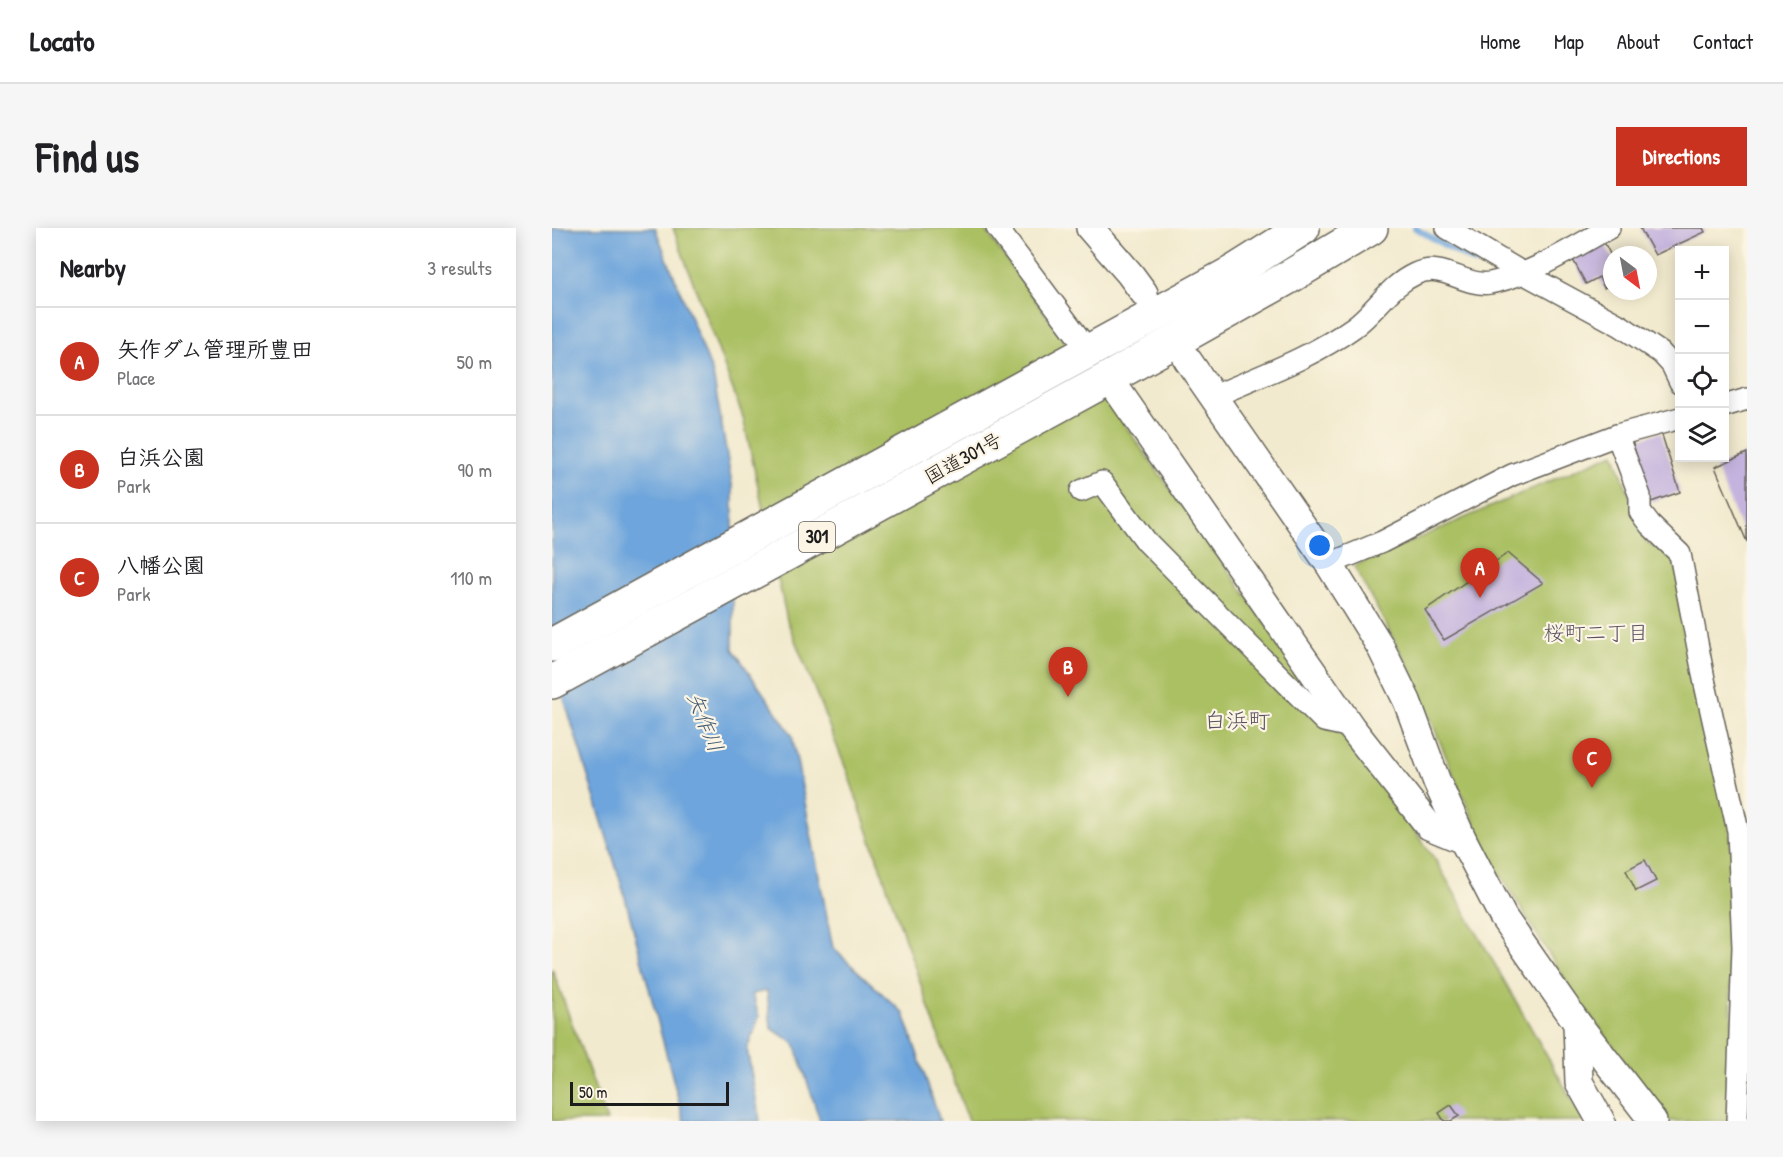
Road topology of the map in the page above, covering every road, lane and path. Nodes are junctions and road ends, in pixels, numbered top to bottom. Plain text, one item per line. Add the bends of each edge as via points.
1 (997, 228) edge
2 (1090, 228) edge
3 (1303, 228) edge
4 (1371, 228) edge
5 (1447, 228) edge
6 (1609, 228) edge
7 (1523, 273) junction
8 (1144, 293) dead end
9 (1075, 358) junction
10 (1187, 359) dead end
11 (1675, 371) edge
12 (1096, 385) junction
13 (1212, 397) junction
14 (1747, 399) edge
15 (1729, 405) edge
16 (1671, 420) edge
17 (1617, 435) junction
18 (1081, 491) dead end
19 (1329, 564) junction
20 (552, 645) edge
21 (552, 682) edge
22 (1352, 727) junction
23 (1742, 830) edge
24 (1463, 840) junction
25 (1576, 1023) junction
26 (1601, 1121) edge
27 (1653, 1121) edge
28 (1737, 1121) edge

1 - 9 street
2 - 8 street
3 - 9 highway, 国道301号 / 301 via 1235,271
4 - 12 highway, 国道301号 / 301
5 - 7 street
6 - 7 street
7 - 11 street via 1621,326 1661,353
7 - 13 street via 1487,283 1440,269 1418,272 1396,284 1356,325 1319,350
9 - 20 highway, 国道301号 / 301
10 - 13 street
12 - 21 highway, 国道301号 / 301
12 - 22 street
13 - 19 street
14 - 15 street
16 - 17 street
17 - 19 street via 1512,476 1382,542
17 - 23 street via 1640,496 1640,512 1680,554 1705,684
18 - 22 street via 1102,482 1146,541 1324,721
19 - 24 street via 1385,655
22 - 24 street via 1429,825
23 - 28 street via 1743,947
24 - 25 street via 1503,917
25 - 26 street via 1578,1082
25 - 27 street

